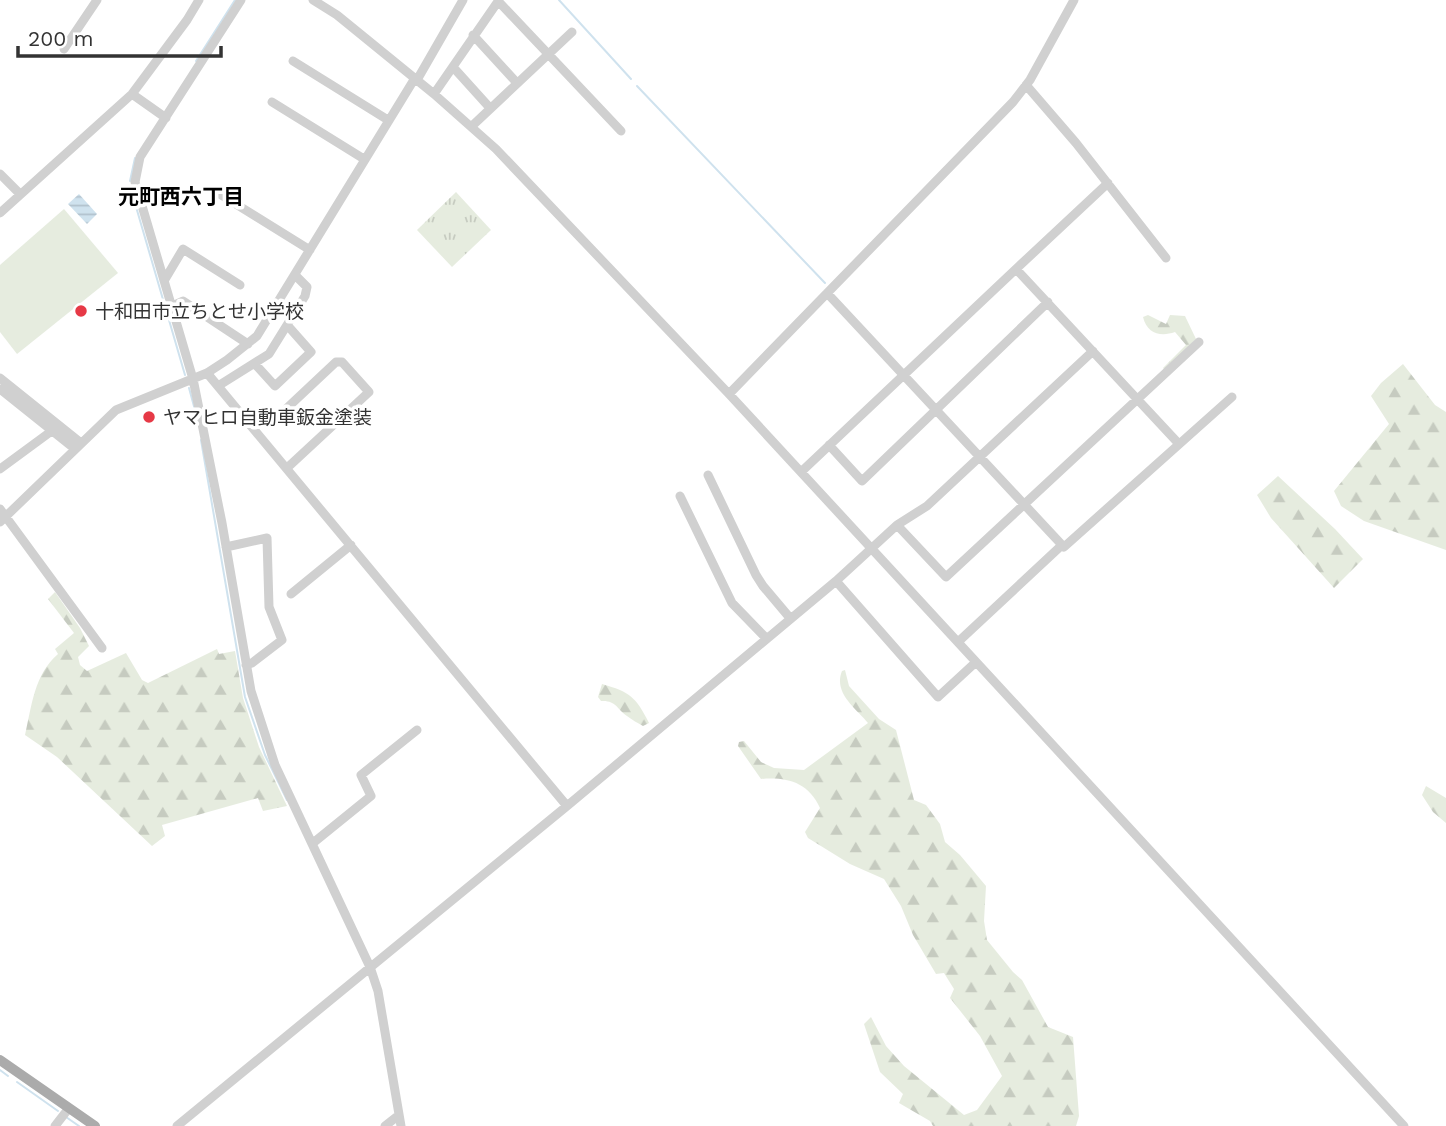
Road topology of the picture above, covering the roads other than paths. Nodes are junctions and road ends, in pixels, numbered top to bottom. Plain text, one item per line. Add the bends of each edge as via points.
1 (97, 0) edge
2 (199, 0) edge
3 (241, 0) edge
4 (313, 0) edge
5 (463, 0) edge
6 (1074, 0) edge
7 (499, 1) edge
8 (572, 32) dead end
9 (473, 36) junction
10 (64, 49) dead end
11 (548, 54) junction
12 (293, 61) dead end
13 (453, 66) junction
14 (416, 79) junction
15 (517, 83) junction
16 (1026, 86) junction
17 (132, 94) junction
18 (434, 94) junction
19 (272, 102) dead end
20 (490, 108) junction
21 (166, 118) junction
22 (388, 120) junction
23 (472, 126) junction
24 (621, 131) dead end
25 (365, 159) junction
26 (0, 174) edge
27 (1108, 183) junction
28 (218, 192) dead end
29 (20, 194) junction
30 (0, 213) edge
31 (310, 250) junction
32 (1166, 258) dead end
33 (1016, 269) junction
34 (295, 275) junction
35 (164, 281) junction
36 (240, 285) dead end
37 (827, 293) junction
38 (1048, 302) junction
39 (172, 306) junction
40 (288, 326) junction
41 (1199, 342) dead end
42 (248, 344) junction
43 (1093, 351) junction
44 (255, 364) junction
45 (207, 373) junction
46 (904, 375) junction
47 (0, 377) edge
48 (193, 379) junction
49 (218, 386) junction
50 (0, 388) edge
51 (729, 394) junction
52 (1232, 397) dead end
53 (1137, 398) junction
54 (287, 408) dead end
55 (936, 409) junction
56 (53, 430) junction
57 (1179, 444) junction
58 (830, 445) junction
59 (78, 446) junction
60 (980, 457) junction
61 (287, 468) junction
62 (0, 469) edge
63 (801, 472) junction
64 (708, 475) dead end
65 (680, 496) dead end
66 (1024, 503) junction
67 (2, 516) edge
68 (897, 525) junction
69 (351, 545) junction
70 (1062, 545) junction
71 (226, 547) junction
72 (872, 550) junction
73 (836, 581) junction
74 (291, 594) dead end
75 (790, 618) junction
76 (766, 638) junction
77 (958, 642) junction
78 (102, 648) dead end
79 (976, 662) junction
80 (246, 665) junction
81 (417, 730) dead end
82 (567, 806) junction
83 (313, 843) junction
84 (370, 967) junction
85 (0, 1060) edge
86 (69, 1108) junction
87 (399, 1115) junction
88 (55, 1126) edge
89 (95, 1126) edge
90 (177, 1126) edge
91 (385, 1126) edge
92 (401, 1126) edge
93 (1405, 1126) edge

1 - 10 street
2 - 17 street
3 - 21 street
4 - 14 street
5 - 14 street
6 - 16 street
7 - 9 street
7 - 11 street
8 - 11 street
9 - 13 street
9 - 15 street
11 - 15 street
11 - 24 street
12 - 22 street
13 - 18 street
13 - 20 street
14 - 18 street
14 - 22 street
15 - 20 street
16 - 27 street
16 - 37 street
17 - 21 street
17 - 29 street
18 - 23 street
19 - 25 street
20 - 23 street
21 - 35 street via 140,157 135,181
22 - 25 street
23 - 51 street
25 - 31 street
26 - 29 street
27 - 32 street
27 - 33 street
28 - 31 street
29 - 30 street
31 - 34 street
33 - 38 street
33 - 46 street
34 - 40 street via 307,287
34 - 42 street
35 - 36 street via 183,249
35 - 39 street
37 - 46 street
37 - 51 street
38 - 43 street
38 - 55 street
39 - 42 street via 183,301
39 - 48 street
40 - 44 street via 269,354
40 - 44 street via 311,352 275,386
41 - 53 street
42 - 45 street
43 - 53 street
43 - 60 street
44 - 49 street
45 - 48 street
45 - 49 street
46 - 55 street
46 - 58 street
47 - 59 street
48 - 59 street via 116,410
48 - 71 street
49 - 61 street
50 - 56 street
51 - 63 street
52 - 57 street
53 - 57 street
53 - 66 street
54 - 61 street via 336,362 342,362 369,392
55 - 58 street via 862,481
55 - 60 street
56 - 59 street
56 - 62 street
57 - 70 street
58 - 63 street
59 - 67 street
60 - 66 street
60 - 68 street via 927,506
61 - 69 street
63 - 72 street
64 - 75 street via 756,575
65 - 76 street via 732,603
66 - 68 street via 946,577
66 - 70 street
67 - 78 street
68 - 72 street
69 - 74 street
69 - 82 street
70 - 77 street
71 - 80 street
71 - 80 street via 267,538 269,607 282,640
72 - 73 street
72 - 77 street
73 - 75 street
73 - 79 street via 938,697
75 - 76 street
76 - 82 street
77 - 79 street
79 - 93 street
80 - 83 street via 267,743
81 - 83 street via 361,775 370,796
82 - 84 street
83 - 84 street
84 - 87 street
84 - 90 street
85 - 86 main road
86 - 88 street
86 - 89 main road
87 - 91 street
87 - 92 street

